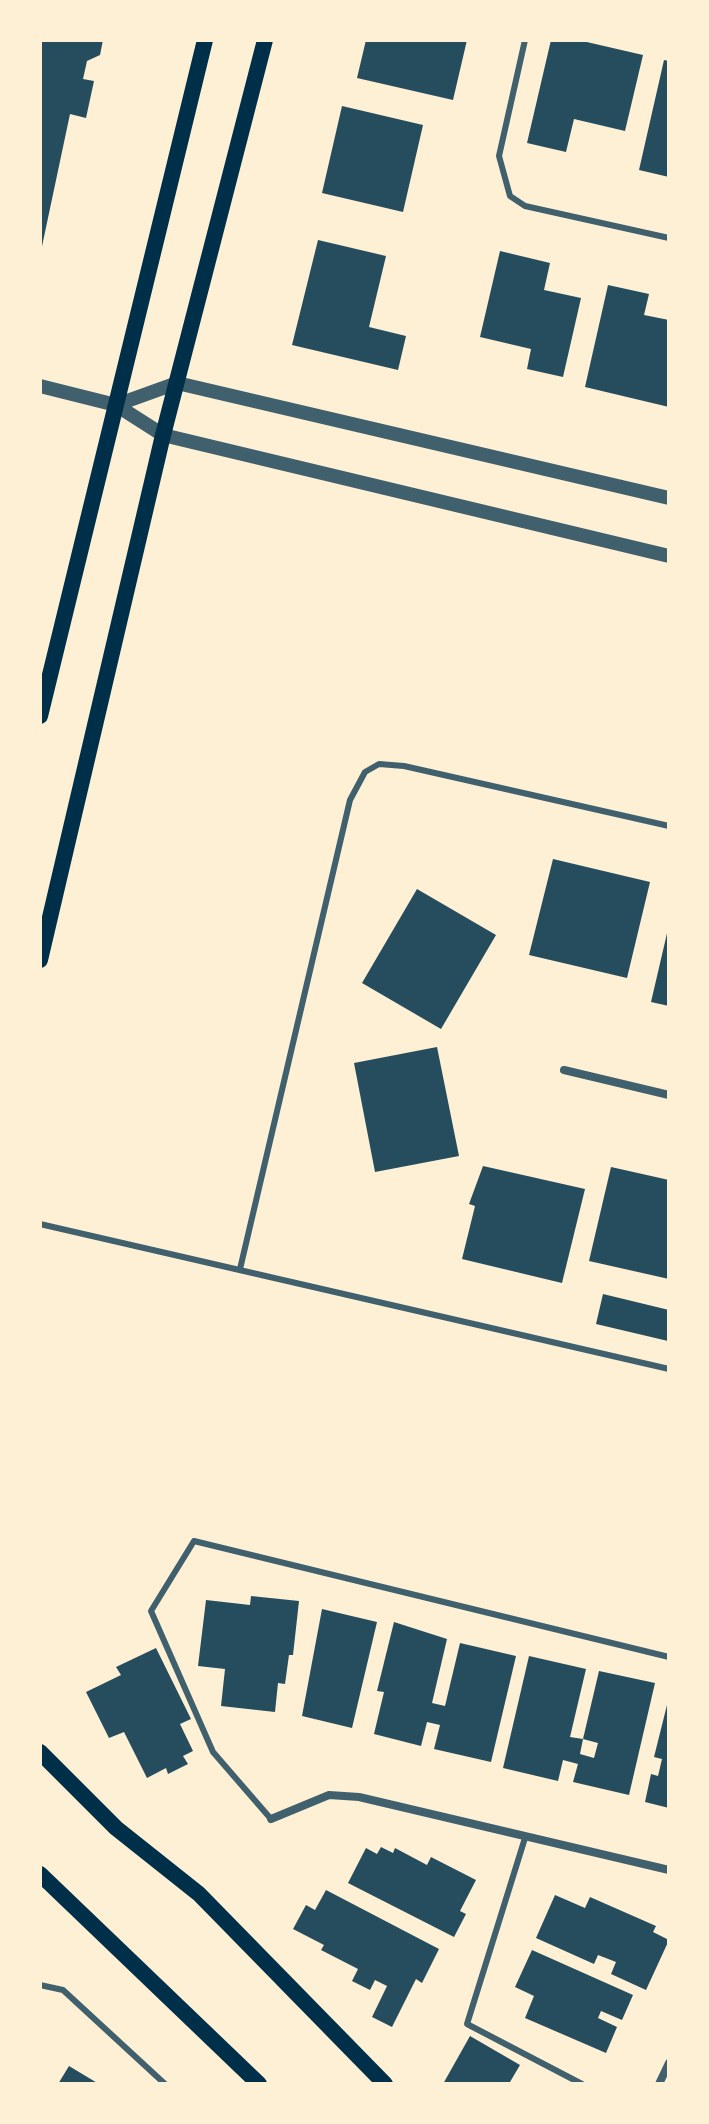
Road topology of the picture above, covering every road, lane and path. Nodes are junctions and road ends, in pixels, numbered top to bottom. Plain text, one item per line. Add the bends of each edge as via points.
1 (205, 40) edge
2 (265, 40) edge
3 (525, 40) edge
4 (669, 238) edge
5 (177, 383) junction
6 (40, 386) edge
7 (116, 405) junction
8 (163, 435) junction
9 (669, 498) edge
10 (669, 556) edge
11 (40, 716) edge
12 (669, 826) edge
13 (41, 954) edge
14 (564, 1070) dead end
15 (669, 1095) edge
16 (40, 1224) edge
17 (240, 1269) junction
18 (669, 1369) edge
19 (669, 1657) edge
20 (40, 1752) edge
21 (271, 1819) joint
22 (525, 1838) junction
23 (669, 1870) edge
24 (40, 1874) edge
25 (40, 1985) edge
26 (669, 2063) edge
27 (165, 2084) edge
28 (259, 2084) edge
29 (385, 2084) edge
30 (582, 2084) edge
31 (659, 2084) edge

1 - 7 main road
2 - 5 main road
3 - 4 lane via 499,156 510,196 525,206
5 - 7 street
5 - 8 main road
5 - 9 street
6 - 7 street
7 - 8 street
7 - 11 main road
8 - 10 street
8 - 13 main road
12 - 17 lane via 404,766 379,764 365,772 350,800
14 - 15 street
16 - 17 lane
17 - 18 lane
19 - 21 lane via 194,1541 151,1611 213,1752
20 - 29 main road via 116,1828 199,1894
21 - 22 street via 329,1795 359,1797
22 - 23 street
22 - 30 lane via 467,2024
24 - 28 main road
25 - 27 lane via 63,1990
26 - 31 street

